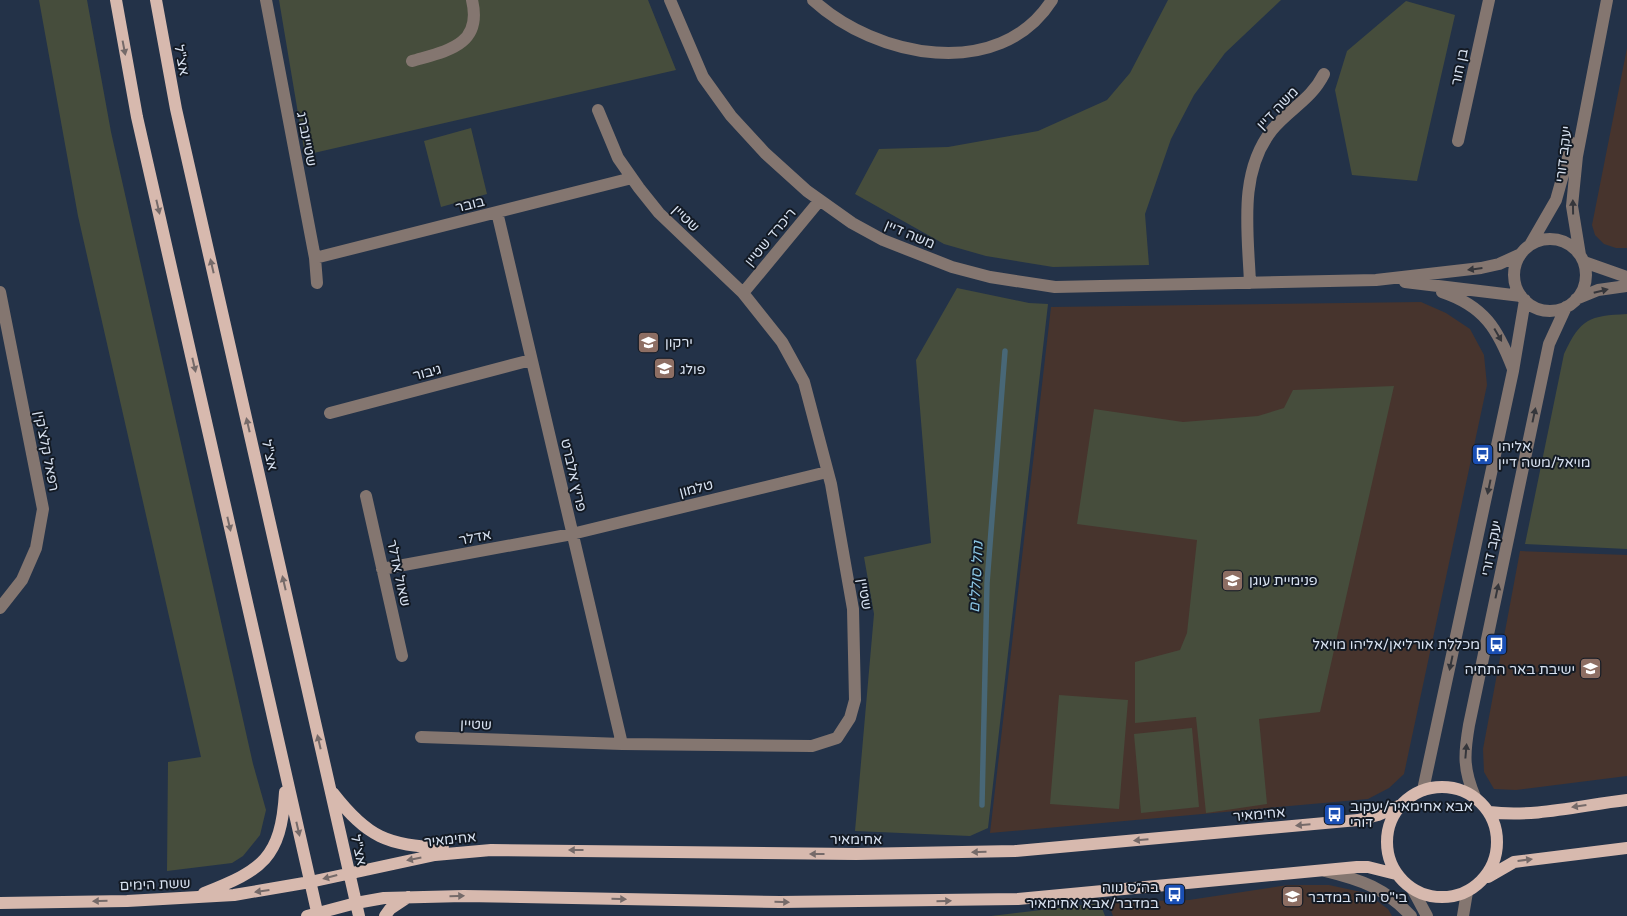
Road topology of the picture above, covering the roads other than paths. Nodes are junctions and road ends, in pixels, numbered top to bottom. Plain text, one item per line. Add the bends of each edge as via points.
1 (116, 0) edge
2 (156, 0) edge
3 (266, 0) edge
4 (472, 0) edge
5 (670, 0) edge
6 (814, 0) edge
7 (1052, 0) edge
8 (1489, 0) edge
9 (1607, 0) edge
10 (412, 61) dead end
11 (1324, 74) dead end
12 (1588, 88) junction
13 (598, 110) dead end
14 (1458, 141) dead end
15 (632, 178) junction
16 (820, 200) junction
17 (497, 212) junction
18 (1526, 249) junction
19 (315, 258) junction
20 (1582, 259) junction
21 (1627, 276) edge
22 (1376, 280) junction
23 (1250, 283) junction
24 (1415, 283) junction
25 (317, 284) dead end
26 (1627, 286) edge
27 (0, 292) edge
28 (743, 293) junction
29 (1523, 298) junction
30 (1571, 303) junction
31 (531, 360) junction
32 (1514, 371) junction
33 (330, 413) dead end
34 (827, 472) junction
35 (366, 496) dead end
36 (572, 534) junction
37 (382, 569) junction
38 (0, 608) edge
39 (402, 656) dead end
40 (421, 737) dead end
41 (622, 744) junction
42 (286, 777) junction
43 (330, 789) junction
44 (1423, 790) junction
45 (1475, 798) junction
46 (1627, 800) edge
47 (1401, 804) junction
48 (1489, 812) junction
49 (1627, 848) edge
50 (490, 850) junction
51 (1320, 870) junction
52 (349, 872) junction
53 (1396, 874) junction
54 (1482, 881) junction
55 (310, 882) junction
56 (1414, 890) junction
57 (1467, 892) junction
58 (408, 897) junction
59 (193, 898) junction
60 (0, 903) edge
61 (356, 903) junction
62 (314, 915) edge
63 (359, 916) edge
64 (385, 916) edge
65 (1411, 916) edge
66 (1428, 916) edge
67 (1463, 916) edge

1 -> 42 main road via 137,117
43 -> 2 main road, אצ"ל via 176,109
3 - 19 street, שטיינברג
4 - 10 street via 472,33 465,41
5 - 16 street, משה דיין via 703,77 731,116 765,153
6 - 7 street via 838,19 882,42 904,49 948,53 992,46 1017,34
8 - 14 street, בן חור
9 - 12 street, יעקב דורי
11 - 23 street, משה דיין via 1316,90 1273,130 1258,154 1247,195
12 - 18 street, יעקב דורי via 1556,200
20 -> 12 street, יעקב דורי via 1572,206
13 - 15 street, שטיין via 618,158
15 - 17 street, בובר
15 - 28 street, שטיין via 659,213
16 - 23 street, משה דיין via 883,240 952,267 990,277 1055,287
16 - 28 street, ריכרד שטיין
17 - 19 street, בובר
17 - 31 street, פריץ אלברט
18 - 20 street via 1546,239 1557,239 1568,244
18 -> 22 street, משה דיין via 1499,264 1481,268
18 - 29 street via 1516,264 1515,275
19 - 25 street, שטיינברג
20 - 21 street
20 - 30 street via 1585,283
22 - 23 street, משה דיין
22 - 24 street, משה דיין
24 - 29 street, משה דיין
24 -> 32 street via 1452,295 1488,319 1501,338
30 -> 26 street via 1598,290
27 - 38 street, רפאל קלצ'קין via 43,509 36,548 22,580
28 - 34 street, שטיין via 782,342 804,382
29 - 30 street via 1544,310 1556,310
29 - 32 street, יעקב דורי
45 -> 30 street, יעקב דורי via 1465,768 1469,725 1549,344
31 - 33 street, גיבור
31 - 36 street, פריץ אלברט
32 -> 44 street, יעקב דורי
34 - 36 street, טלמון
34 - 41 street, שטיין via 853,609 856,656 855,700 850,718 837,738 812,746
35 - 37 street, שאול אדלר
36 - 37 street, אדלר
36 - 41 street, פריץ אלברט
37 - 39 street, שאול אדלר
40 - 41 street, שטיין
42 -> 55 main road
42 - 59 main road via 284,819 266,858 256,869 237,880
43 - 50 main road via 352,818 395,843
43 - 52 main road, אצ"ל
44 - 45 main road via 1459,789
44 - 47 main road
45 - 48 main road
46 -> 48 main road via 1534,812
47 -> 50 main road, אחימאיר via 1358,820 1015,851 846,854
47 - 53 main road via 1387,831 1386,846
48 - 54 main road via 1496,829 1497,848 1492,866
54 -> 49 main road via 1514,862
50 -> 52 main road, אחימאיר via 435,855
51 - 53 main road via 1368,867
58 -> 51 main road via 846,903 1018,899
51 - 65 street via 1358,879 1380,889 1393,897
52 -> 55 main road, אחימאיר
52 - 61 main road, אצ"ל
53 - 56 main road
54 - 57 main road
55 -> 59 main road, ששת הימים via 266,891
55 - 62 main road
56 - 57 main road via 1430,897 1449,898
56 - 66 street
57 - 67 street
58 - 61 main road
58 - 64 main road
59 -> 60 main road, ששת הימים
61 - 62 main road
61 - 63 main road, אצ"ל

